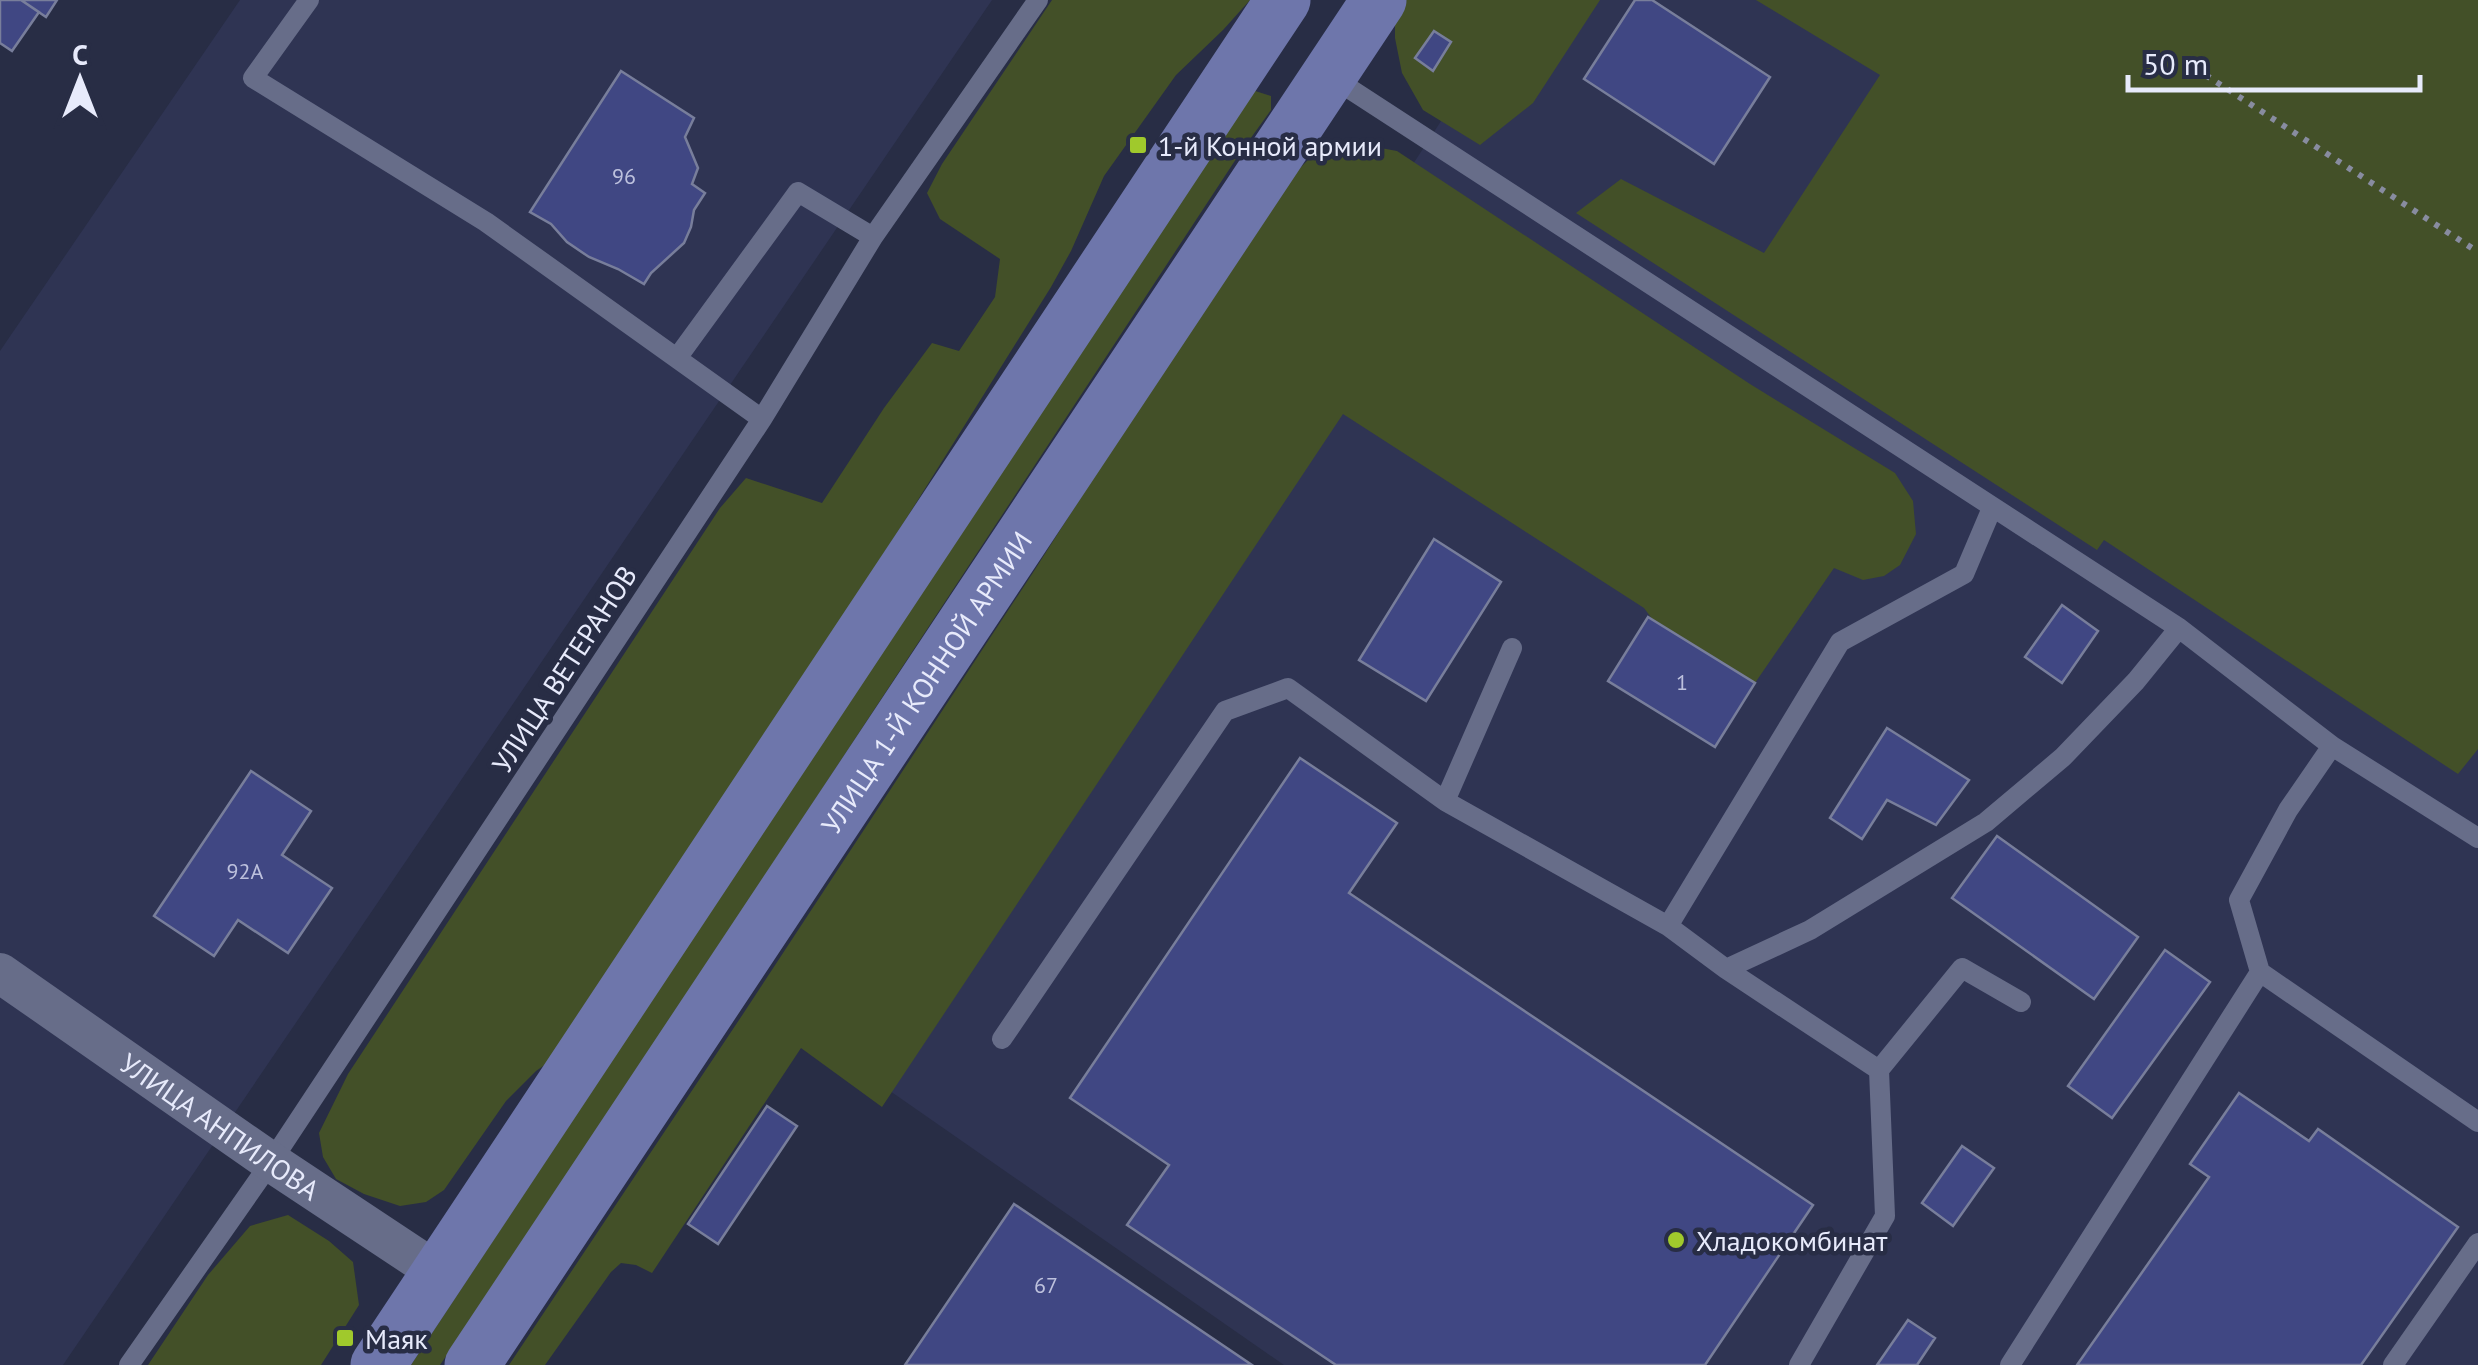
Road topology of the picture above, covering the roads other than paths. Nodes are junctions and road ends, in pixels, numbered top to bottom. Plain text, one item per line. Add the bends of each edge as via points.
1 (309, 0) edge
2 (1038, 0) edge
3 (1379, 0) edge
4 (1272, 16) edge
5 (1328, 75) junction
6 (874, 237) junction
7 (677, 358) junction
8 (762, 419) junction
9 (1992, 508) junction
10 (2180, 628) junction
11 (1512, 648) dead end
12 (2332, 746) junction
13 (1445, 801) junction
14 (2478, 838) edge
15 (1668, 926) junction
16 (1726, 969) junction
17 (2260, 972) junction
18 (0, 973) edge
19 (2021, 1002) dead end
20 (1002, 1038) dead end
21 (1879, 1070) junction
22 (2478, 1122) edge
23 (270, 1162) junction
24 (2478, 1243) edge
25 (440, 1274) junction
26 (129, 1365) edge
27 (378, 1365) edge
28 (472, 1365) edge
29 (1799, 1365) edge
30 (2010, 1365) edge
31 (2394, 1365) edge

1 - 7 lane via 253,78 486,222
2 - 6 lane, УЛИЦА ВЕТЕРАНОВ
3 - 5 main road, УЛИЦА 1-Й КОННОЙ АРМИИ
4 - 5 main road
4 - 25 main road
5 - 9 lane
5 - 28 main road, УЛИЦА 1-Й КОННОЙ АРМИИ
6 - 7 lane via 798,192
6 - 8 lane, УЛИЦА ВЕТЕРАНОВ
7 - 8 lane
8 - 23 lane, УЛИЦА ВЕТЕРАНОВ
9 - 10 lane
9 - 15 lane via 1964,574 1840,642
10 - 12 lane
10 - 16 lane via 2063,757 1986,822 1810,930
11 - 13 lane
12 - 14 lane
12 - 17 lane via 2239,900
13 - 15 lane
13 - 20 lane via 1288,688 1225,712
15 - 16 lane
16 - 21 lane
17 - 22 lane
17 - 30 lane
18 - 23 street, УЛИЦА АНПИЛОВА
19 - 21 lane via 1962,968
21 - 29 lane via 1885,1216
23 - 25 street, УЛИЦА АНПИЛОВА
23 - 26 lane, УЛИЦА ВЕТЕРАНОВ
24 - 31 lane
25 - 27 main road

